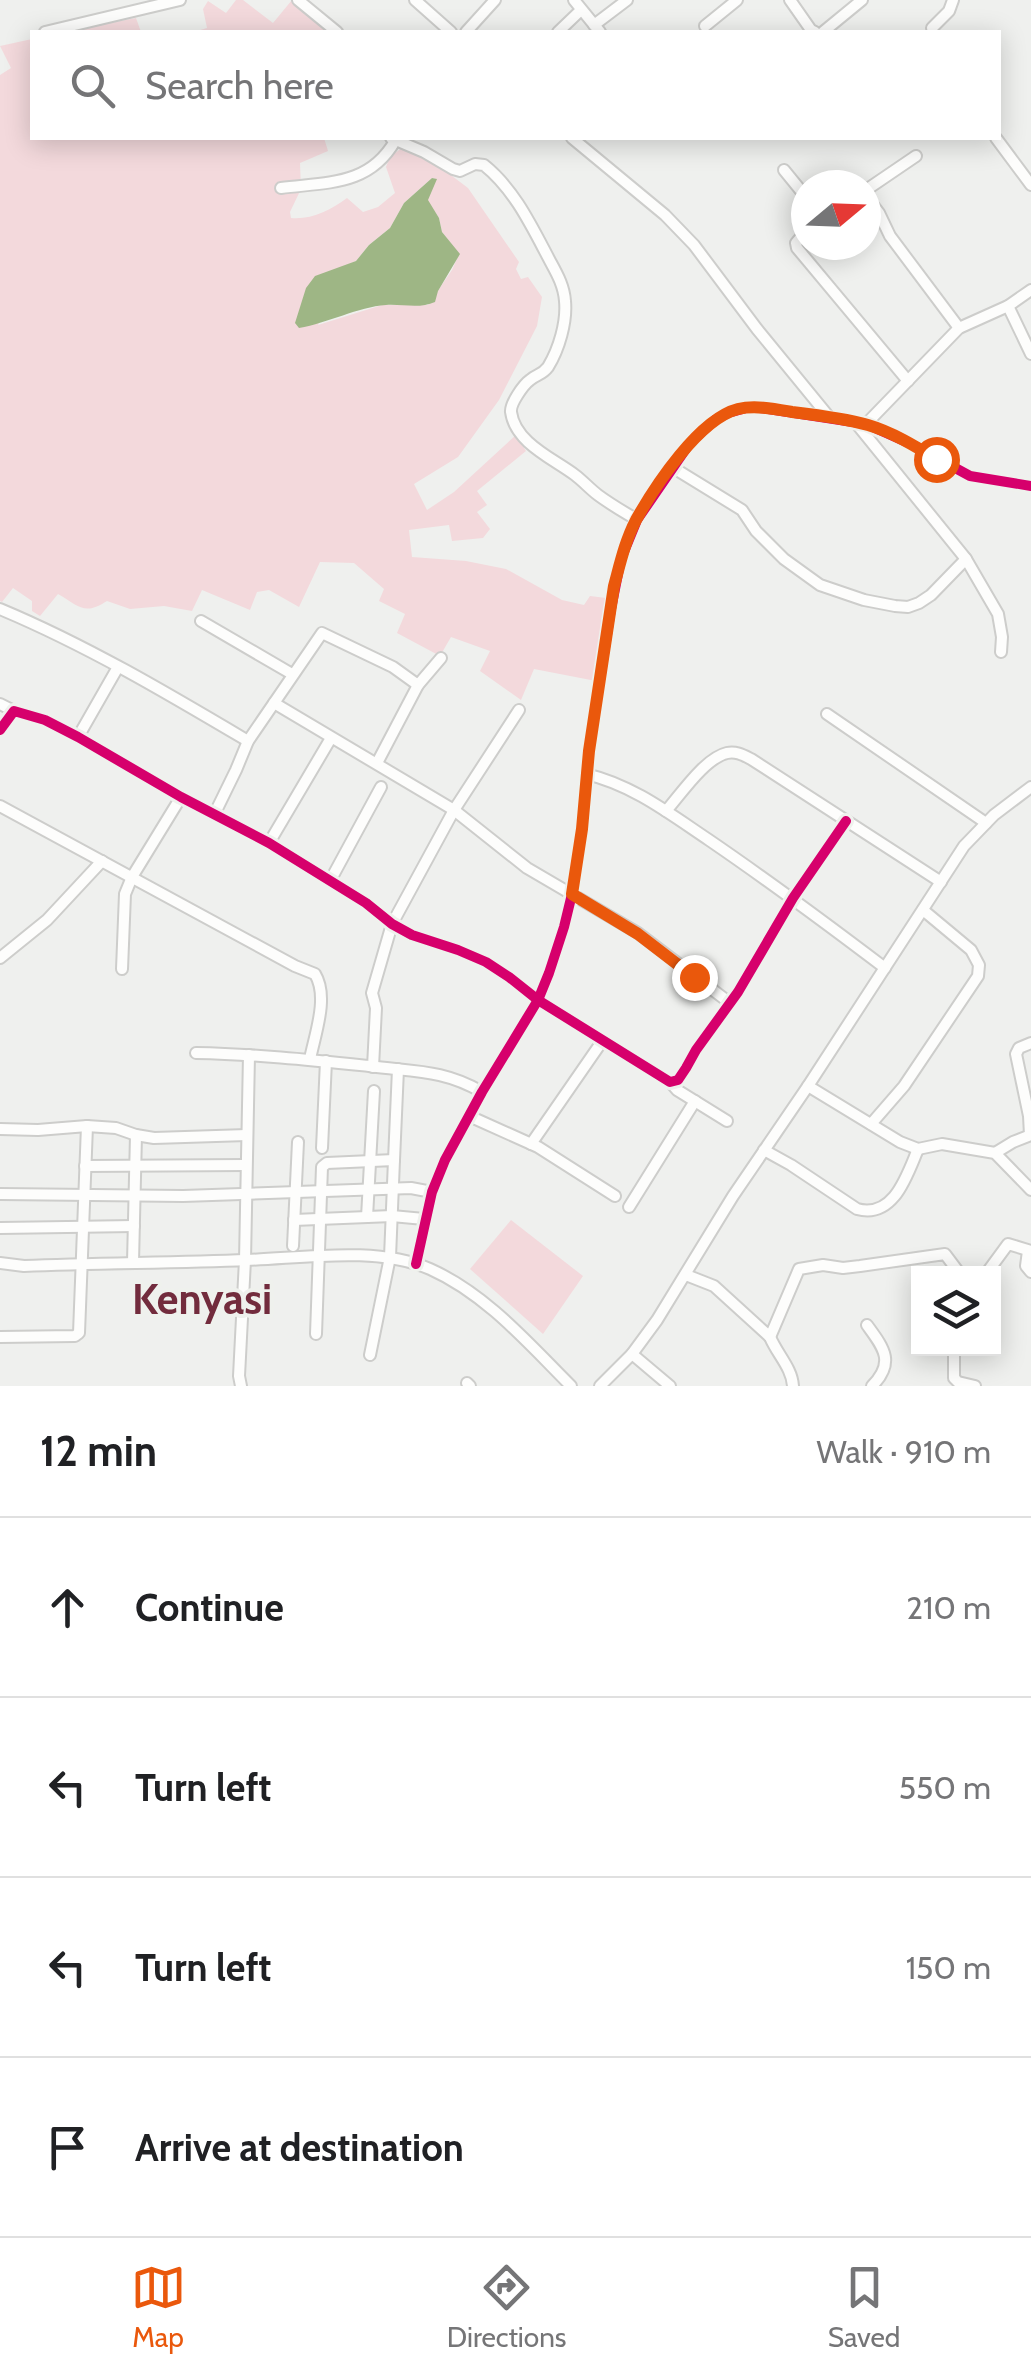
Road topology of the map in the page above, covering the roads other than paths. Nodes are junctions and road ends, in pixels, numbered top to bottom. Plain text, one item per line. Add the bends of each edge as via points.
1 (128, 0) edge
2 (180, 0) edge
3 (298, 0) edge
4 (415, 0) edge
5 (495, 0) edge
6 (627, 0) edge
7 (737, 0) edge
8 (790, 0) edge
9 (862, 0) edge
10 (953, 0) edge
11 (578, 5) edge
12 (126, 14) junction
13 (705, 26) dead end
14 (932, 28) dead end
15 (597, 29) edge
16 (54, 30) edge
17 (335, 30) edge
18 (449, 30) edge
19 (468, 30) edge
20 (559, 30) edge
21 (810, 30) edge
22 (822, 30) edge
23 (393, 140) edge
24 (395, 140) edge
25 (574, 140) edge
26 (997, 140) edge
27 (916, 156) dead end
28 (784, 170) dead end
29 (791, 179) edge
30 (881, 182) edge
31 (1031, 186) edge
32 (280, 188) dead end
33 (881, 218) edge
34 (807, 260) edge
35 (1031, 290) edge
36 (1008, 306) junction
37 (959, 328) junction
38 (1031, 354) edge
39 (908, 380) junction
40 (829, 417) junction
41 (860, 423) junction
42 (672, 467) junction
43 (1031, 486) edge
44 (636, 520) junction
45 (966, 559) junction
46 (0, 608) edge
47 (202, 621) dead end
48 (1001, 652) dead end
49 (441, 658) dead end
50 (118, 667) junction
51 (292, 674) junction
52 (418, 685) junction
53 (274, 702) junction
54 (0, 704) edge
55 (14, 710) junction
56 (520, 710) dead end
57 (827, 714) dead end
58 (0, 730) edge
59 (78, 737) junction
60 (331, 738) junction
61 (248, 742) junction
62 (378, 763) junction
63 (586, 774) junction
64 (381, 787) dead end
65 (1031, 787) edge
66 (181, 798) junction
67 (0, 806) edge
68 (454, 810) junction
69 (666, 811) junction
70 (214, 815) junction
71 (846, 821) junction
72 (986, 823) junction
73 (269, 843) junction
74 (102, 861) junction
75 (132, 877) junction
76 (330, 880) junction
77 (941, 882) junction
78 (572, 894) junction
79 (793, 898) junction
80 (923, 910) junction
81 (392, 924) junction
82 (0, 958) edge
83 (122, 968) dead end
84 (886, 968) junction
85 (538, 1000) junction
86 (730, 1003) junction
87 (603, 1040) junction
88 (1031, 1043) edge
89 (196, 1053) dead end
90 (249, 1055) junction
91 (310, 1059) junction
92 (326, 1061) junction
93 (373, 1067) junction
94 (398, 1069) junction
95 (670, 1082) junction
96 (808, 1086) junction
97 (374, 1091) dead end
98 (482, 1092) junction
99 (695, 1101) junction
100 (469, 1116) junction
101 (727, 1121) dead end
102 (871, 1124) junction
103 (87, 1126) junction
104 (0, 1128) edge
105 (136, 1135) junction
106 (246, 1135) junction
107 (1031, 1135) edge
108 (298, 1142) dead end
109 (531, 1144) junction
110 (322, 1148) dead end
111 (918, 1148) junction
112 (764, 1150) junction
113 (995, 1152) junction
114 (394, 1160) junction
115 (370, 1161) junction
116 (246, 1165) junction
117 (86, 1166) junction
118 (136, 1166) junction
119 (393, 1188) junction
120 (368, 1189) junction
121 (1031, 1190) edge
122 (246, 1192) junction
123 (296, 1192) junction
124 (320, 1192) junction
125 (432, 1192) junction
126 (0, 1194) edge
127 (84, 1195) junction
128 (135, 1196) junction
129 (615, 1196) dead end
130 (629, 1206) dead end
131 (392, 1216) junction
132 (367, 1217) junction
133 (320, 1218) junction
134 (424, 1219) junction
135 (294, 1220) junction
136 (84, 1226) junction
137 (134, 1226) junction
138 (0, 1228) edge
139 (293, 1246) dead end
140 (1030, 1251) edge
141 (319, 1256) junction
142 (390, 1258) junction
143 (245, 1260) junction
144 (134, 1262) junction
145 (0, 1263) edge
146 (83, 1264) junction
147 (416, 1264) junction
148 (954, 1266) edge
149 (992, 1266) edge
150 (1031, 1272) edge
151 (686, 1275) junction
152 (866, 1324) dead end
153 (316, 1334) dead end
154 (770, 1337) junction
155 (0, 1338) edge
156 (632, 1354) junction
157 (370, 1355) dead end
158 (954, 1356) edge
159 (241, 1386) edge
160 (571, 1386) edge
161 (600, 1386) edge
162 (670, 1386) edge
163 (793, 1386) edge
164 (872, 1386) edge
165 (975, 1386) edge

1 - 12 street
2 - 12 street
3 - 17 street
4 - 18 street
5 - 19 street
6 - 15 street
7 - 13 street
8 - 21 street
9 - 22 street
10 - 14 street
11 - 15 street
11 - 20 street
12 - 16 street
23 - 32 street via 385,159 366,174
24 - 44 street via 453,169 484,165 528,216 558,274 566,309 550,362 525,384 512,413 534,448
25 - 40 street via 694,245
26 - 31 street
27 - 30 street
28 - 29 street
33 - 37 street
34 - 39 street
35 - 36 street
36 - 37 street
36 - 38 street
37 - 39 street
39 - 41 street
40 - 41 street
40 - 42 street via 738,409 701,431
41 - 43 street via 970,476
41 - 45 street
42 - 44 street
42 - 45 street via 742,510 784,559 820,585 864,600 919,603
44 - 63 street via 614,586
45 - 48 street via 998,614
46 - 50 street
47 - 51 street
49 - 52 street
50 - 59 street
50 - 61 street
51 - 52 street via 325,633
51 - 53 street
52 - 62 street
53 - 60 street
53 - 61 street
54 - 55 street
55 - 58 street
55 - 59 street
56 - 68 street
57 - 72 street
59 - 66 street
60 - 62 street
60 - 73 street
61 - 70 street
62 - 68 street
63 - 69 street via 612,780
63 - 78 street
64 - 76 street
65 - 72 street
66 - 70 street
66 - 75 street
67 - 74 street
68 - 78 street
68 - 81 street
69 - 71 street via 712,760 738,753
69 - 79 street
70 - 73 street
71 - 77 street
71 - 79 street
72 - 77 street
73 - 76 street
74 - 75 street
74 - 82 street via 48,920
75 - 83 street via 123,911
75 - 91 street via 315,974 320,1006
76 - 81 street
77 - 80 street
78 - 85 street
78 - 86 street
79 - 84 street
79 - 86 street
80 - 84 street
80 - 102 street via 971,950 978,976
81 - 85 street via 486,962
81 - 93 street via 372,993
84 - 96 street
85 - 87 street
85 - 98 street
86 - 95 street
87 - 95 street
87 - 109 street
88 - 107 street via 1016,1054
89 - 90 street
90 - 91 street
90 - 106 street
91 - 92 street
92 - 93 street
92 - 110 street
93 - 94 street
94 - 98 street via 458,1078
94 - 114 street
95 - 99 street
96 - 102 street
96 - 112 street
97 - 115 street
98 - 100 street
99 - 101 street
99 - 130 street
100 - 109 street
100 - 125 street
102 - 111 street
103 - 104 street
103 - 105 street
103 - 117 street
105 - 106 street
105 - 118 street
106 - 116 street
107 - 113 street
108 - 123 street
109 - 129 street
111 - 112 street via 893,1198 864,1211
111 - 113 street via 942,1144
112 - 151 street
113 - 121 street
114 - 115 street
114 - 119 street
115 - 120 street
115 - 124 street via 324,1164
116 - 118 street
116 - 122 street
117 - 118 street
117 - 127 street
118 - 128 street
119 - 120 street
119 - 125 street
119 - 131 street
120 - 124 street
120 - 132 street
122 - 123 street
122 - 128 street
122 - 143 street
123 - 124 street
123 - 135 street
124 - 133 street
125 - 134 street
126 - 127 street
127 - 128 street
127 - 136 street
128 - 137 street
131 - 132 street
131 - 134 street
131 - 142 street
132 - 133 street
133 - 135 street
133 - 141 street
134 - 147 street
135 - 139 street
136 - 137 street
136 - 138 street
136 - 146 street
137 - 144 street
140 - 149 street via 1008,1244
140 - 150 street
141 - 142 street
141 - 143 street
141 - 153 street
142 - 147 street
142 - 157 street
143 - 144 street
143 - 159 street
144 - 146 street
145 - 146 street
146 - 155 street via 78,1336
147 - 160 street via 474,1294
148 - 154 street via 945,1254 806,1266
151 - 154 street via 714,1286
151 - 156 street
152 - 164 street via 886,1357
154 - 163 street
156 - 161 street
156 - 162 street
158 - 165 street via 954,1378

